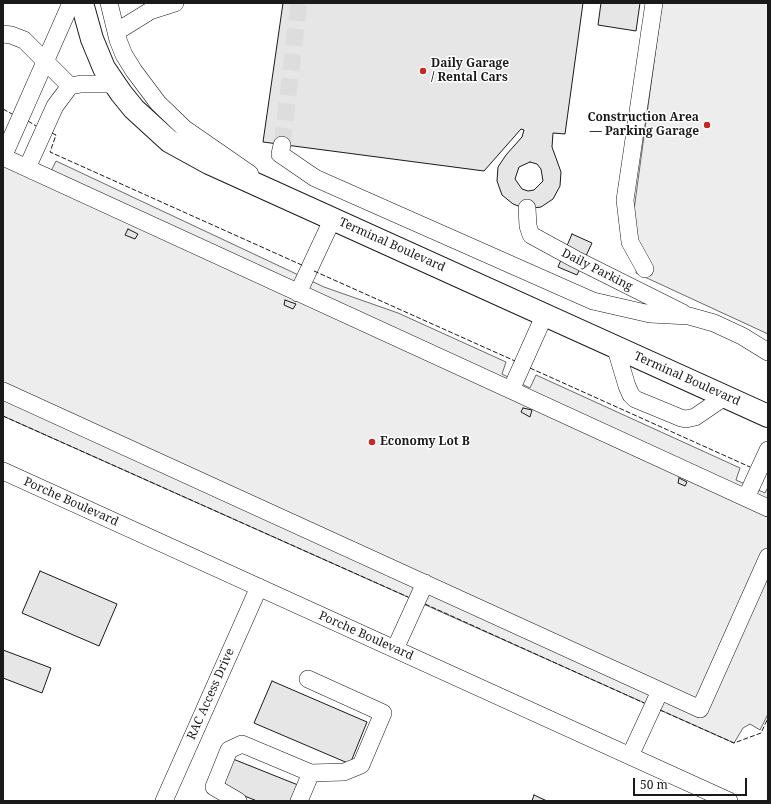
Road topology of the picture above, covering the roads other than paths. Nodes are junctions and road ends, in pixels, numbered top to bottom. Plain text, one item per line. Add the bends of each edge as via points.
1 (71, 3) edge
2 (82, 3) edge
3 (109, 3) edge
4 (175, 3) edge
5 (654, 3) edge
6 (116, 32) junction
7 (3, 34) edge
8 (45, 62) junction
9 (114, 84) junction
10 (70, 86) junction
11 (282, 145) tunnel mouth
12 (3, 157) edge
13 (26, 168) junction
14 (273, 192) junction
15 (527, 208) dead end
16 (333, 218) junction
17 (645, 269) dead end
18 (298, 293) junction
19 (545, 314) junction
20 (689, 316) junction
21 (615, 346) junction
22 (768, 352) edge
23 (511, 390) junction
24 (3, 391) edge
25 (726, 396) junction
26 (768, 416) edge
27 (768, 450) edge
28 (3, 471) edge
29 (746, 498) junction
30 (768, 508) edge
31 (768, 557) edge
32 (425, 583) junction
33 (259, 587) junction
34 (395, 649) junction
35 (308, 679) dead end
36 (660, 691) junction
37 (630, 756) junction
38 (311, 773) junction
39 (164, 801) edge
40 (238, 801) edge
41 (299, 801) edge
42 (729, 801) edge

1 - 8 street
2 - 9 main road, Terminal Boulevard via 92,39
3 - 6 street
4 - 6 street via 150,11
5 - 17 street via 625,200 630,242
6 - 14 street via 124,55 164,109 185,129
7 - 8 street via 24,40
8 - 10 street
8 - 12 street
9 - 10 street
9 - 14 main road, Terminal Boulevard via 134,109 169,141 209,163
10 - 13 street via 55,106
11 - 20 street via 280,154 315,178 593,301 650,314
12 - 13 street
13 - 18 street
14 - 16 main road, Terminal Boulevard
15 - 20 street, Daily Parking via 531,235
16 - 18 street
16 - 19 main road, Terminal Boulevard
18 - 23 street
19 - 21 main road, Terminal Boulevard
19 - 23 street
20 - 22 street via 714,323
21 - 25 main road, Terminal Boulevard
21 - 25 street via 626,386 636,399 686,419 695,417
23 - 29 street
24 - 32 street
25 - 26 main road, Terminal Boulevard
27 - 29 street
28 - 33 street, Porche Boulevard
29 - 30 street
31 - 36 street via 700,709
32 - 34 street
32 - 36 street
33 - 34 street, Porche Boulevard
33 - 39 street, RAC Access Drive
34 - 37 street, Porche Boulevard
35 - 38 street via 384,713 361,765 344,772
36 - 37 street
37 - 42 street, Porche Boulevard
38 - 40 street via 242,744 229,750 214,787
38 - 41 street

